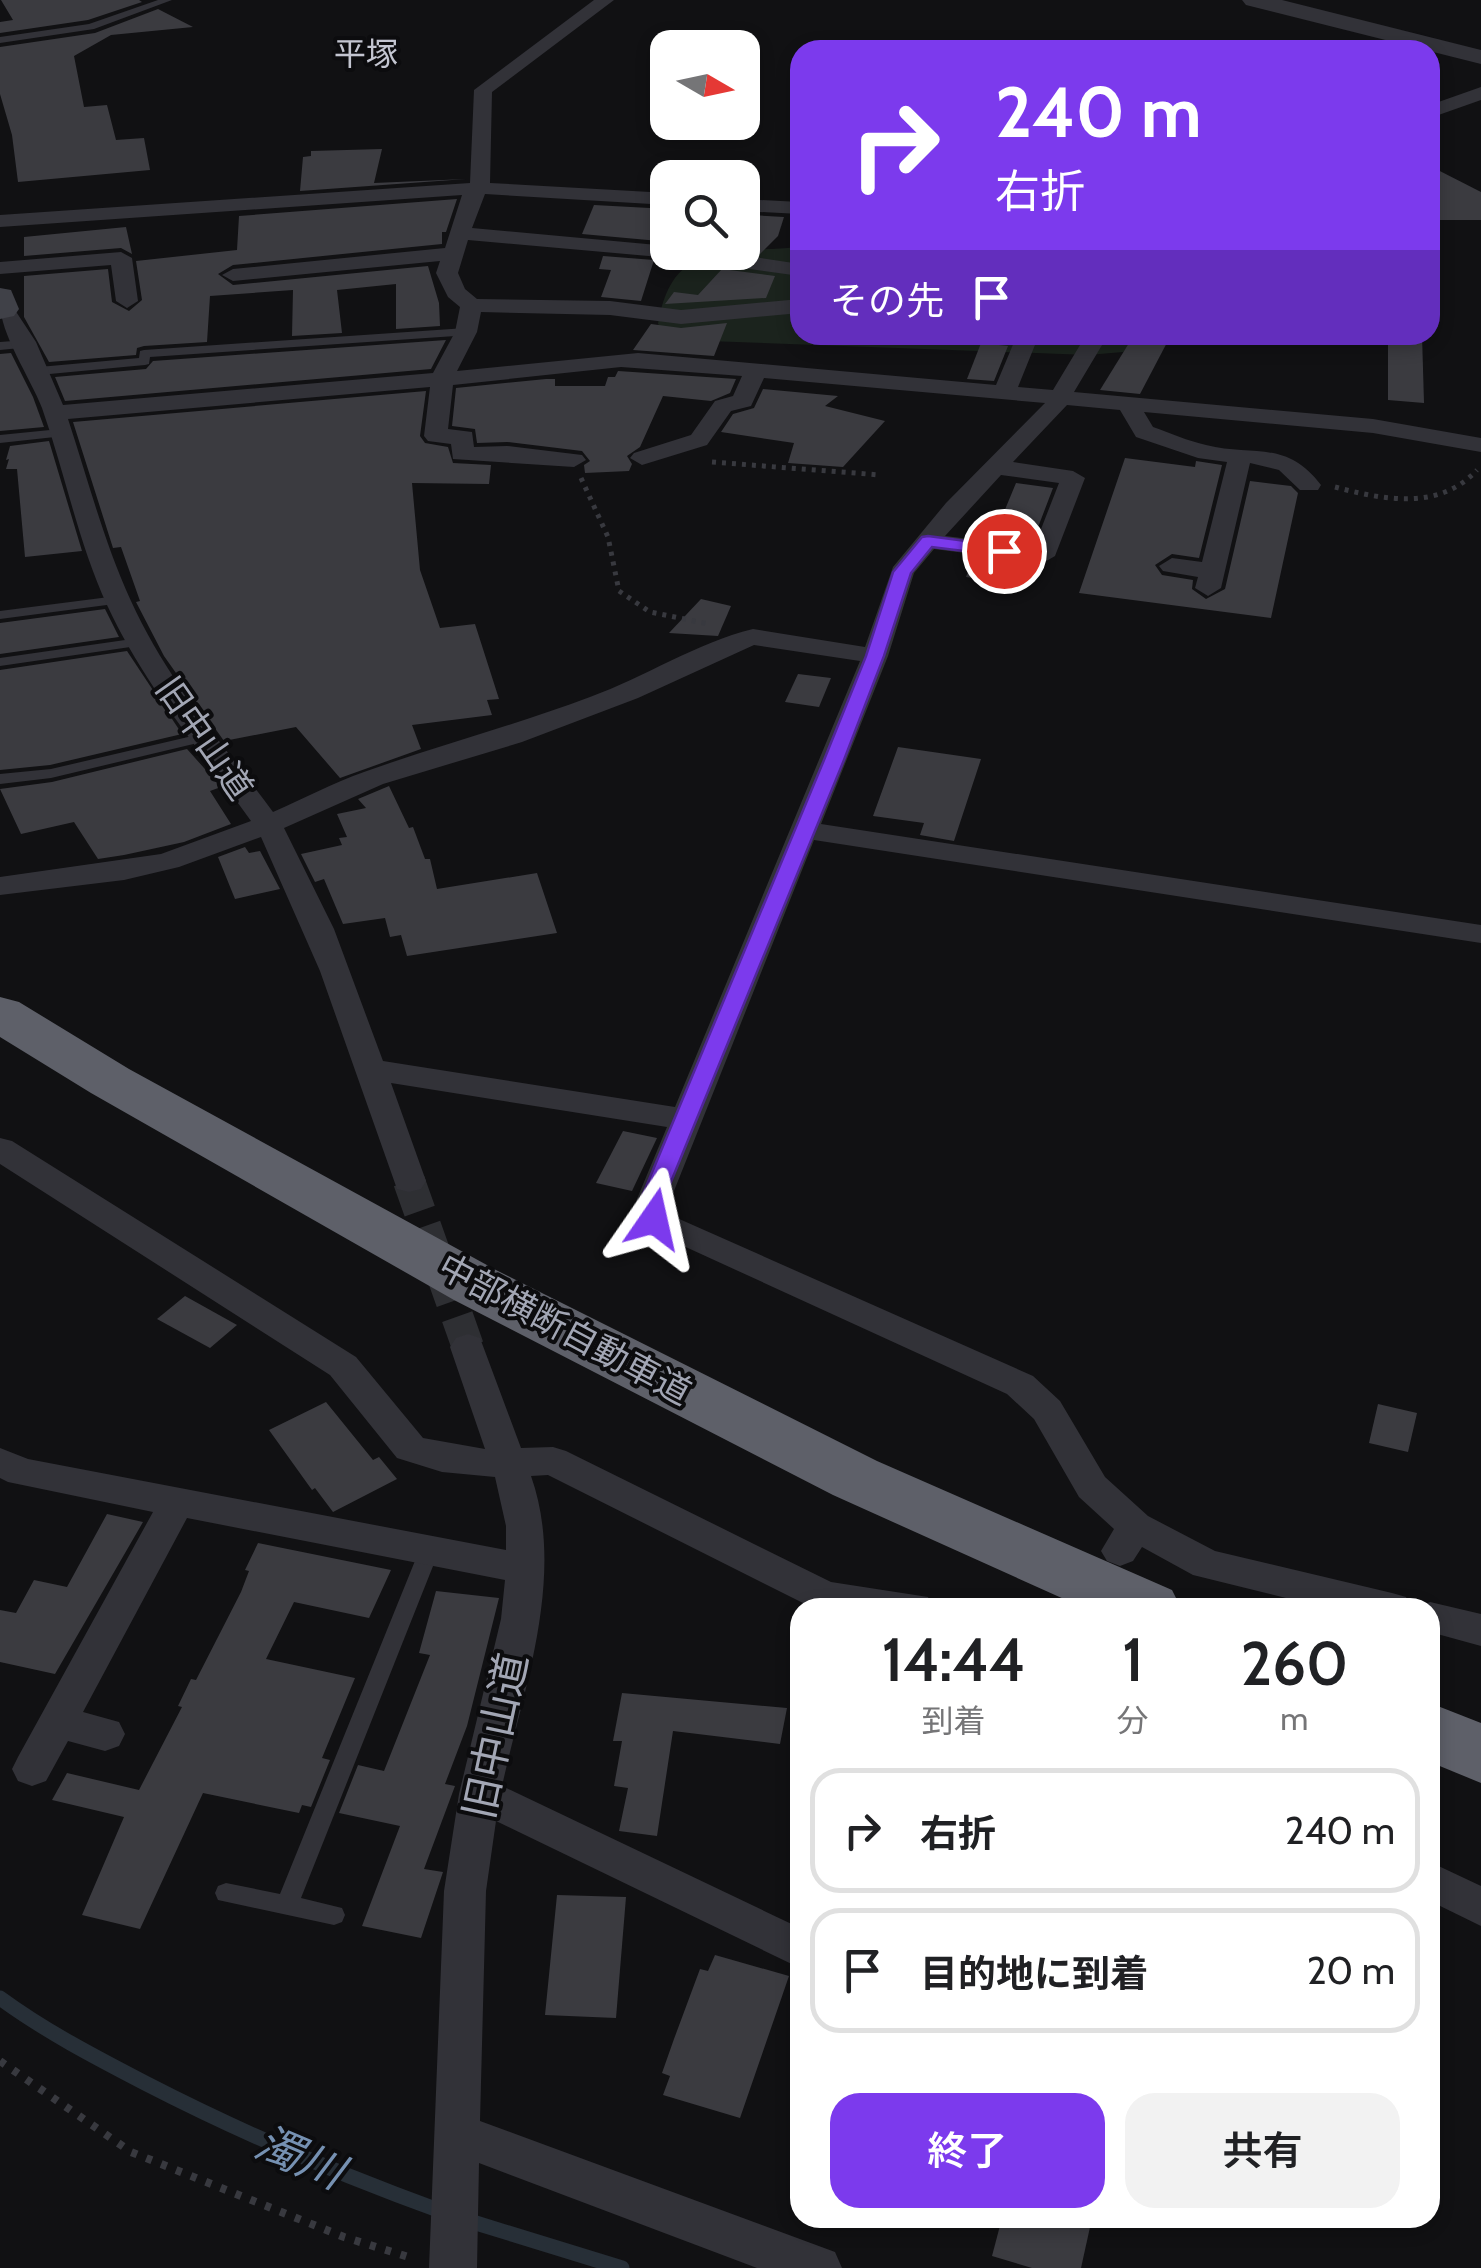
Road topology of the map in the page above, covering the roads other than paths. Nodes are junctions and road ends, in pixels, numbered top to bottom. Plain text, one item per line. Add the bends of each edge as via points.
1 (167, 0) edge
2 (605, 0) edge
3 (1254, 0) edge
4 (0, 40) edge
5 (1413, 40) edge
6 (1440, 47) edge
7 (1481, 57) edge
8 (1481, 93) edge
9 (1440, 108) edge
10 (480, 188) junction
11 (650, 198) edge
12 (760, 206) edge
13 (790, 207) edge
14 (0, 221) edge
15 (458, 243) junction
16 (650, 251) edge
17 (760, 264) edge
18 (0, 268) edge
19 (790, 269) edge
20 (233, 275) dead end
21 (127, 301) dead end
22 (1, 305) edge
23 (471, 305) junction
24 (790, 307) edge
25 (466, 332) junction
26 (26, 344) junction
27 (1024, 345) edge
28 (1091, 345) edge
29 (0, 346) edge
30 (39, 371) junction
31 (755, 372) junction
32 (442, 378) junction
33 (1004, 392) junction
34 (1063, 396) junction
35 (1127, 402) junction
36 (57, 423) junction
37 (0, 439) edge
38 (1481, 445) edge
39 (1240, 457) junction
40 (642, 458) road end
41 (574, 460) road end
42 (996, 468) junction
43 (1320, 485) road end
44 (928, 541) junction
45 (1172, 566) dead end
46 (117, 600) junction
47 (0, 615) edge
48 (140, 642) junction
49 (875, 656) junction
50 (0, 662) edge
51 (201, 738) junction
52 (0, 779) edge
53 (268, 825) junction
54 (806, 830) junction
55 (0, 886) edge
56 (1481, 934) edge
57 (0, 1014) edge
58 (368, 1069) junction
59 (685, 1119) junction
60 (0, 1149) edge
61 (409, 1181) tunnel mouth
62 (468, 1347) tunnel mouth
63 (0, 1462) edge
64 (508, 1462) junction
65 (177, 1502) junction
66 (429, 1550) junction
67 (525, 1569) junction
68 (840, 1598) edge
69 (1126, 1598) edge
70 (1350, 1598) edge
71 (1440, 1620) edge
72 (1481, 1630) edge
73 (57, 1722) junction
74 (105, 1734) dead end
75 (1440, 1736) edge
76 (1481, 1754) edge
77 (32, 1769) dead end
78 (480, 1794) junction
79 (1440, 1885) edge
80 (226, 1893) dead end
81 (287, 1906) junction
82 (1481, 1908) edge
83 (334, 1915) dead end
84 (790, 1943) edge
85 (456, 2140) junction
86 (444, 2261) edge
87 (818, 2268) edge

1 - 4 lane via 91,27
2 - 10 street via 483,90
3 - 5 street
6 - 7 street
8 - 9 street
10 - 11 street
10 - 14 street
10 - 15 street
12 - 13 street
15 - 16 street
15 - 20 street
15 - 23 street via 447,273
17 - 19 street
18 - 21 street via 120,258
22 - 26 street, 旧中山道
23 - 24 street via 680,317
23 - 25 street
25 - 30 lane via 144,354 145,361
25 - 32 street
26 - 29 lane
26 - 30 street, 旧中山道
27 - 33 street
28 - 34 street
30 - 36 street, 旧中山道
31 - 32 street via 610,360
31 - 33 street
31 - 40 street via 743,401 723,406 699,440
32 - 36 street via 342,384
32 - 41 street via 436,436 464,437 462,454
33 - 34 street
34 - 35 street
34 - 42 street
35 - 38 street via 1373,426
35 - 39 street via 1144,432
36 - 37 lane
36 - 46 street, 旧中山道
39 - 43 street via 1272,458
39 - 45 street via 1210,580
42 - 44 street
42 - 44 street via 1073,478 1043,556
44 - 49 street via 902,572
46 - 47 lane
46 - 48 street, 旧中山道
48 - 50 lane
48 - 51 street, 旧中山道
49 - 53 street via 753,637 630,692 330,794
49 - 54 street
51 - 52 lane via 45,777
51 - 53 street, 旧中山道
53 - 55 street via 139,868
53 - 58 street, 旧中山道 via 330,963
54 - 56 street
54 - 59 street
57 - 69 highway, 中部横断自動車道 via 475,1285 856,1478
58 - 59 street
58 - 61 street, 旧中山道
59 - 70 street via 651,1206 654,1219 1020,1385 1047,1410 1128,1539
60 - 64 street via 343,1366 410,1448 442,1458
62 - 64 street, 旧中山道
63 - 65 street via 21,1472
64 - 67 street, 旧中山道 via 525,1526
64 - 68 street via 553,1462
65 - 66 street
65 - 73 street
66 - 67 street
66 - 81 lane
67 - 78 street, 旧中山道
71 - 72 street
73 - 74 street
73 - 77 street
75 - 76 highway
78 - 84 street
78 - 85 street, 旧中山道 via 465,1891
79 - 82 street
80 - 81 lane
81 - 83 lane
85 - 86 street, 旧中山道
85 - 87 street

